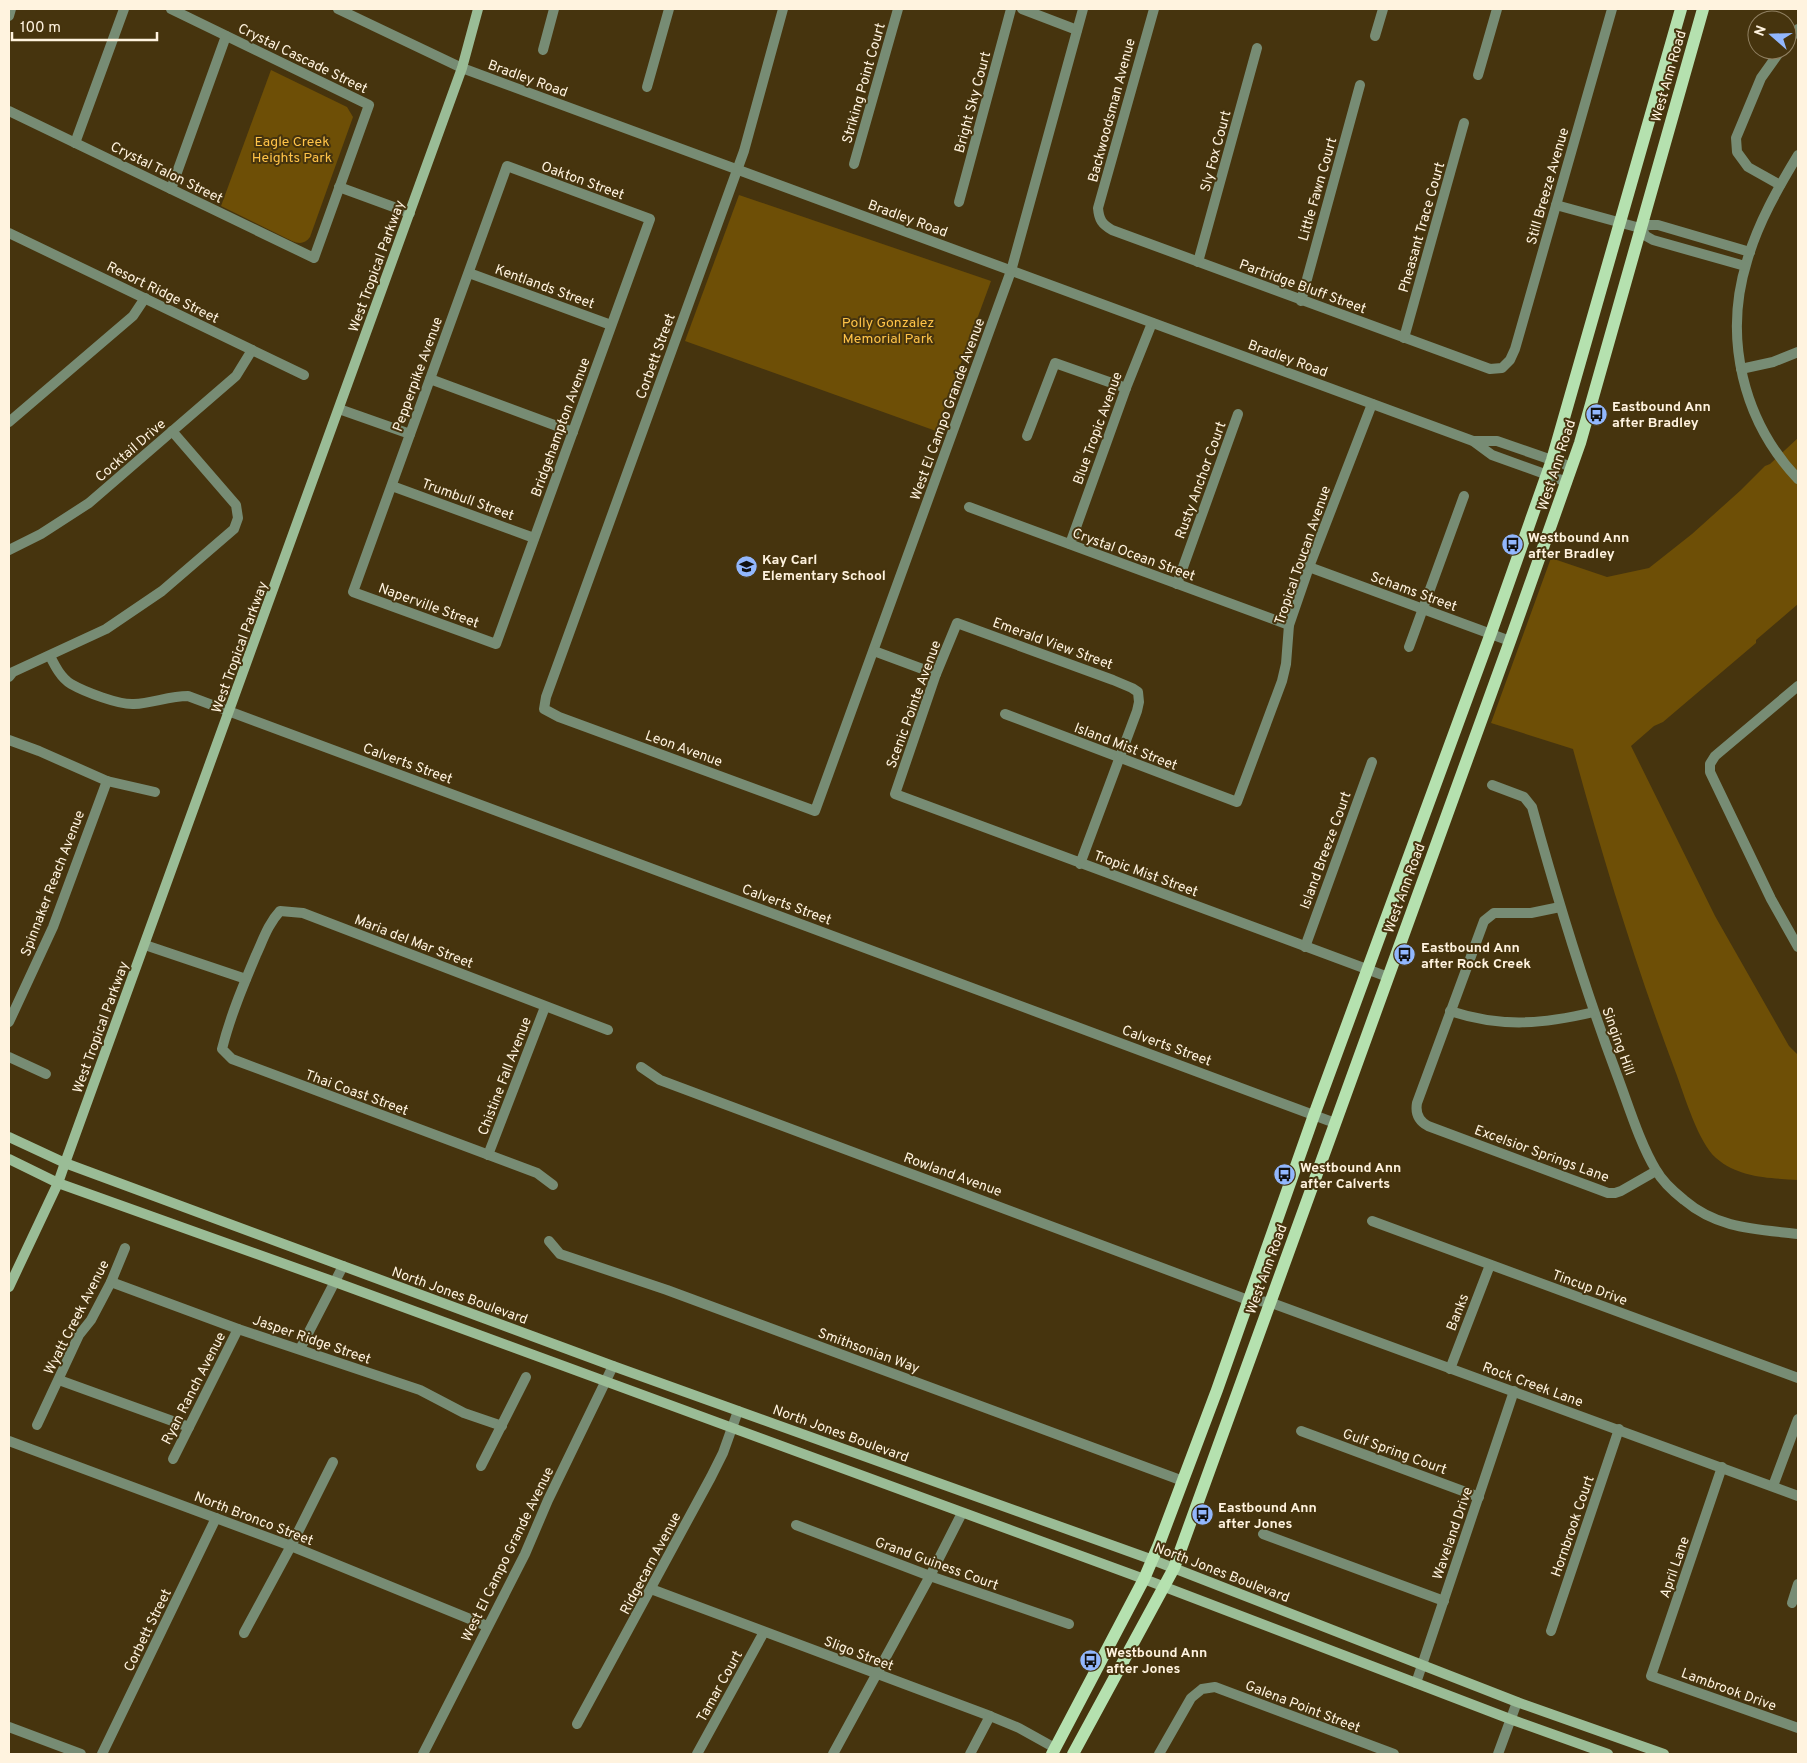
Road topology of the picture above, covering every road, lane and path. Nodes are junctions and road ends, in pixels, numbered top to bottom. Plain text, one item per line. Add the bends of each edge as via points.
1 (11, 9) edge
2 (124, 9) edge
3 (171, 9) edge
4 (338, 9) edge
5 (478, 9) edge
6 (554, 9) edge
7 (669, 9) edge
8 (783, 9) edge
9 (898, 9) edge
10 (1012, 9) edge
11 (1022, 9) edge
12 (1083, 9) edge
13 (1154, 9) edge
14 (1382, 9) edge
15 (1497, 9) edge
16 (1612, 9) edge
17 (1681, 9) edge
18 (1703, 9) edge
19 (9, 16) edge
20 (1077, 30) junction
21 (226, 36) junction
22 (1375, 36) dead end
23 (1257, 48) dead end
24 (543, 50) dead end
25 (1774, 60) edge
26 (462, 68) junction
27 (1478, 75) dead end
28 (1360, 85) dead end
29 (647, 87) dead end
30 (9, 111) edge
31 (1464, 123) dead end
32 (75, 143) junction
33 (1798, 155) edge
34 (854, 164) dead end
35 (507, 166) joint
36 (737, 169) junction
37 (1780, 185) junction
38 (339, 187) junction
39 (171, 189) junction
40 (959, 202) dead end
41 (1556, 205) junction
42 (410, 212) junction
43 (650, 219) joint
44 (1099, 219) joint
45 (1620, 223) junction
46 (1640, 228) junction
47 (9, 233) edge
48 (1750, 252) junction
49 (1198, 262) junction
50 (1745, 266) junction
51 (1011, 271) junction
52 (469, 273) junction
53 (145, 298) junction
54 (1301, 300) junction
55 (1152, 323) junction
56 (611, 325) junction
57 (1404, 338) junction
58 (252, 350) junction
59 (1798, 352) edge
60 (1502, 368) joint
61 (1741, 370) junction
62 (304, 376) dead end
63 (430, 379) junction
64 (1126, 388) junction
65 (1372, 404) junction
66 (339, 409) junction
67 (1238, 414) dead end
68 (9, 422) edge
69 (172, 431) junction
70 (573, 432) junction
71 (410, 434) junction
72 (1027, 436) dead end
73 (1473, 441) junction
74 (1552, 460) junction
75 (1572, 467) junction
76 (1547, 475) junction
77 (1798, 480) edge
78 (1567, 482) junction
79 (392, 486) junction
80 (1464, 496) dead end
81 (969, 507) dead end
82 (534, 538) junction
83 (1070, 544) junction
84 (9, 550) edge
85 (1309, 567) junction
86 (1177, 584) junction
87 (353, 592) joint
88 (1423, 609) junction
89 (957, 623) joint
90 (1289, 625) junction
91 (1491, 634) junction
92 (1510, 641) junction
93 (496, 644) joint
94 (1409, 647) dead end
95 (874, 650) junction
96 (50, 656) junction
97 (936, 674) junction
98 (9, 677) edge
99 (1798, 686) edge
100 (544, 709) joint
101 (230, 712) junction
102 (1005, 714) dead end
103 (9, 740) edge
104 (1119, 758) junction
105 (1372, 762) dead end
106 (106, 781) junction
107 (1492, 785) dead end
108 (155, 792) dead end
109 (895, 794) joint
110 (1237, 802) joint
111 (815, 811) joint
112 (1080, 864) junction
113 (1560, 907) junction
114 (1798, 925) edge
115 (1789, 931) junction
116 (145, 945) junction
117 (1305, 947) junction
118 (1798, 947) edge
119 (1367, 970) junction
120 (1388, 977) junction
121 (246, 979) junction
122 (545, 1007) junction
123 (1450, 1012) junction
124 (1594, 1012) junction
125 (9, 1022) edge
126 (608, 1030) dead end
127 (9, 1057) edge
128 (640, 1067) dead end
129 (46, 1074) dead end
130 (1314, 1115) junction
131 (1335, 1123) junction
132 (9, 1136) edge
133 (488, 1155) junction
134 (9, 1159) edge
135 (66, 1163) junction
136 (1656, 1171) junction
137 (58, 1183) junction
138 (553, 1185) dead end
139 (1372, 1221) dead end
140 (1798, 1234) edge
141 (549, 1241) dead end
142 (125, 1248) dead end
143 (1490, 1264) junction
144 (343, 1266) junction
145 (111, 1282) junction
146 (335, 1282) junction
147 (9, 1287) edge
148 (1258, 1301) junction
149 (238, 1329) junction
150 (300, 1349) junction
151 (613, 1366) junction
152 (1450, 1369) junction
153 (526, 1377) dead end
154 (1798, 1378) edge
155 (59, 1380) junction
156 (606, 1382) junction
157 (1514, 1391) junction
158 (738, 1411) junction
159 (1798, 1419) edge
160 (37, 1425) dead end
161 (502, 1426) junction
162 (189, 1427) junction
163 (732, 1429) junction
164 (1619, 1429) junction
165 (1301, 1431) dead end
166 (9, 1441) edge
167 (173, 1459) dead end
168 (333, 1462) dead end
169 (481, 1466) dead end
170 (1722, 1467) junction
171 (1183, 1481) junction
172 (1773, 1486) junction
173 (1798, 1496) edge
174 (1479, 1497) junction
175 (962, 1513) junction
176 (216, 1518) junction
177 (796, 1525) dead end
178 (1264, 1534) dead end
179 (291, 1546) junction
180 (1153, 1560) junction
181 (1174, 1568) junction
182 (930, 1576) junction
183 (1144, 1579) junction
184 (1798, 1584) edge
185 (1164, 1588) junction
186 (651, 1589) junction
187 (1444, 1601) junction
188 (1792, 1604) dead end
189 (1069, 1624) dead end
190 (487, 1626) junction
191 (1551, 1631) dead end
192 (764, 1632) junction
193 (244, 1633) dead end
194 (1423, 1664) junction
195 (877, 1674) junction
196 (1652, 1676) joint
197 (1416, 1683) junction
198 (1517, 1702) junction
199 (990, 1716) junction
200 (1510, 1719) junction
201 (577, 1724) dead end
202 (9, 1726) edge
203 (1798, 1728) edge
204 (1368, 1750) edge
205 (1055, 1752) edge
206 (81, 1754) edge
207 (102, 1754) edge
208 (423, 1754) edge
209 (697, 1754) edge
210 (833, 1754) edge
211 (970, 1754) edge
212 (1073, 1754) edge
213 (1159, 1754) edge
214 (1394, 1754) edge
215 (1498, 1754) edge
216 (1608, 1754) edge
217 (1664, 1754) edge

1 - 19 street
2 - 32 street
3 - 21 street, Crystal Cascade Street
4 - 26 street, Bradley Road
5 - 26 main road, West Tropical Parkway
6 - 24 street
7 - 29 street
8 - 36 street, Corbett Street
9 - 34 street, Striking Point Court
10 - 40 street, Bright Sky Court
11 - 20 street
12 - 20 street, West El Campo Grande Avenue
13 - 44 street, Backwoodsman Avenue via 1098,208
14 - 22 street
15 - 27 street
16 - 41 street, Still Breeze Avenue
17 - 45 main road, West Ann Road
18 - 46 main road, West Ann Road
20 - 51 street, West El Campo Grande Avenue
21 - 38 street, Crystal Cascade Street via 369,105
21 - 39 street
23 - 49 street, Sly Fox Court
25 - 37 street via 1761,78 1736,138 1737,152 1748,168
26 - 36 street, Bradley Road
26 - 42 main road, West Tropical Parkway
28 - 54 street, Little Fawn Court
30 - 32 street, Crystal Talon Street
31 - 57 street, Pheasant Trace Court
32 - 39 street, Crystal Talon Street
33 - 37 street
35 - 43 street, Oakton Street
35 - 52 street, Pepperpike Avenue
36 - 51 street, Bradley Road
36 - 100 street, Corbett Street
37 - 48 street
38 - 39 street, Crystal Talon Street via 314,258
38 - 42 street
41 - 45 street
41 - 60 street, Still Breeze Avenue via 1515,349
42 - 66 main road, West Tropical Parkway
43 - 56 street, Bridgehampton Avenue
44 - 49 street, Partridge Bluff Street via 1112,230
45 - 46 street
45 - 74 main road, West Ann Road
46 - 48 street via 1658,225
46 - 50 street via 1653,240
46 - 75 main road, West Ann Road
47 - 53 street, Resort Ridge Street
48 - 50 street
49 - 54 street, Partridge Bluff Street
50 - 61 street via 1737,313
51 - 55 street, Bradley Road
51 - 95 street, West El Campo Grande Avenue
52 - 56 street, Kentlands Street
52 - 63 street, Pepperpike Avenue
53 - 58 street, Resort Ridge Street
53 - 68 street via 133,316
54 - 57 street, Partridge Bluff Street
55 - 64 street, Blue Tropic Avenue
55 - 65 street, Bradley Road
56 - 70 street, Bridgehampton Avenue
57 - 60 street, Partridge Bluff Street via 1490,369
58 - 62 street, Resort Ridge Street
58 - 69 street, Cocktail Drive via 236,376
59 - 61 street
61 - 77 street via 1762,428
63 - 70 street
63 - 71 street, Pepperpike Avenue
64 - 72 street via 1055,363
64 - 83 street, Blue Tropic Avenue
65 - 73 street, Bradley Road
65 - 85 street, Tropical Toucan Avenue
66 - 71 street
66 - 101 main road, West Tropical Parkway
67 - 86 street, Rusty Anchor Court
69 - 84 street, Cocktail Drive via 89,503
69 - 96 street via 236,505 238,518 234,529 162,591 106,629
70 - 82 street, Bridgehampton Avenue
71 - 79 street, Pepperpike Avenue
73 - 74 street, Bradley Road via 1497,440
73 - 76 street, Bradley Road via 1492,455
74 - 75 street, Bradley Road
74 - 76 main road, West Ann Road
75 - 78 main road, West Ann Road
76 - 78 street, Bradley Road
76 - 91 main road, West Ann Road
78 - 92 main road, West Ann Road
79 - 82 street, Trumbull Street
79 - 87 street, Pepperpike Avenue
80 - 88 street
81 - 83 street, Crystal Ocean Street
82 - 93 street, Bridgehampton Avenue
83 - 86 street, Crystal Ocean Street
85 - 88 street, Schams Street
85 - 90 street, Tropical Toucan Avenue
86 - 90 street, Crystal Ocean Street
87 - 93 street, Naperville Street
88 - 91 street, Schams Street
88 - 94 street
89 - 97 street, Scenic Pointe Avenue
89 - 104 street, Emerald View Street via 1138,692 1139,702
90 - 110 street, Tropical Toucan Avenue via 1282,681
91 - 92 street, Schams Street
91 - 119 main road, West Ann Road
92 - 120 main road, West Ann Road
95 - 97 street
95 - 111 street, West El Campo Grande Avenue
96 - 98 street via 13,672
96 - 101 street, Calverts Street via 56,669 70,684 112,700 133,704 188,696
97 - 109 street, Scenic Pointe Avenue
99 - 115 street via 1715,756 1710,764 1710,772
100 - 111 street, Leon Avenue
101 - 116 main road, West Tropical Parkway
101 - 130 street, Calverts Street
102 - 104 street, Island Mist Street
103 - 106 street
104 - 110 street, Island Mist Street
104 - 112 street
105 - 117 street, Island Breeze Court
106 - 108 street
106 - 125 street, Spinnaker Reach Avenue via 53,927
107 - 113 street, Singing Hill via 1524,798 1532,807
109 - 112 street, Tropic Mist Street
112 - 117 street, Tropic Mist Street
113 - 123 street via 1531,913 1498,912 1487,917
113 - 124 street, Singing Hill
114 - 115 street
115 - 118 street
116 - 121 street
116 - 135 main road, West Tropical Parkway
117 - 119 street, Tropic Mist Street
119 - 120 street, Tropic Mist Street
119 - 130 main road, West Ann Road
120 - 131 main road, West Ann Road
121 - 122 street, Maria del Mar Street via 271,921 280,911 303,913
121 - 133 street, Thai Coast Street via 222,1049 232,1058
122 - 126 street, Maria del Mar Street
122 - 133 street, Chistine Fall Avenue
123 - 124 street via 1516,1023 1551,1021
123 - 136 street, Excelsior Springs Lane via 1416,1113 1428,1126 1608,1193 1618,1192
124 - 136 street, Singing Hill
127 - 129 street
128 - 148 street, Rowland Avenue via 660,1080
130 - 131 street, Calverts Street
130 - 148 main road, West Ann Road
131 - 148 main road, West Ann Road
132 - 135 main road, North Jones Boulevard
133 - 138 street, Thai Coast Street via 537,1172
134 - 137 main road
135 - 137 main road, West Tropical Parkway
135 - 144 main road, North Jones Boulevard
136 - 140 street, Singing Hill via 1684,1200 1724,1223
137 - 146 main road
137 - 147 main road, West Tropical Parkway
139 - 143 street, Tincup Drive
141 - 171 street, Smithsonian Way via 560,1254 667,1290
142 - 145 street, Wyatt Creek Avenue
143 - 152 street, Banks
143 - 154 street, Tincup Drive
144 - 146 street
144 - 151 main road, North Jones Boulevard
145 - 149 street, Jasper Ridge Street
145 - 155 street, Wyatt Creek Avenue via 91,1320 79,1335
146 - 150 street
146 - 156 main road
148 - 152 street, Rock Creek Lane
148 - 171 main road, West Ann Road via 1217,1390
148 - 181 main road, West Ann Road
149 - 150 street, Jasper Ridge Street
149 - 162 street, Ryan Ranch Avenue
150 - 161 street, Jasper Ridge Street via 420,1390 464,1413
151 - 156 street, West El Campo Grande Avenue
151 - 158 main road, North Jones Boulevard
152 - 157 street, Rock Creek Lane
153 - 161 street
155 - 160 street, Wyatt Creek Avenue
155 - 162 street
156 - 163 main road
156 - 190 street, West El Campo Grande Avenue via 525,1554
157 - 164 street, Rock Creek Lane
157 - 174 street, Waveland Drive
158 - 163 street, Ridgecarn Avenue
158 - 180 main road, North Jones Boulevard
159 - 172 street
161 - 169 street
162 - 167 street, Ryan Ranch Avenue
163 - 175 main road
163 - 186 street, Ridgecarn Avenue via 711,1478
164 - 170 street, Rock Creek Lane
164 - 191 street, Hornbrook Court
165 - 174 street, Gulf Spring Court
166 - 176 street, North Bronco Street
168 - 179 street
170 - 172 street, Rock Creek Lane
170 - 196 street, April Lane
171 - 180 main road, West Ann Road
172 - 173 street, Rock Creek Lane
174 - 187 street, Waveland Drive
175 - 182 street
175 - 183 main road
176 - 179 street, North Bronco Street
176 - 207 street, Corbett Street
177 - 182 street, Grand Guiness Court
178 - 187 street
179 - 190 street, North Bronco Street
179 - 193 street
180 - 181 main road, North Jones Boulevard
180 - 183 main road, West Ann Road
181 - 185 main road, West Ann Road
181 - 194 main road, North Jones Boulevard
182 - 189 street, Grand Guiness Court
182 - 195 street
183 - 185 main road
183 - 205 main road, West Ann Road
184 - 188 street
185 - 197 main road
185 - 212 main road, West Ann Road
186 - 192 street, Sligo Street
186 - 201 street, Ridgecarn Avenue
187 - 194 street, Waveland Drive
190 - 208 street, West El Campo Grande Avenue
192 - 195 street, Sligo Street
192 - 209 street, Tamar Court
194 - 197 street, Waveland Drive
194 - 198 main road, North Jones Boulevard
195 - 199 street, Sligo Street
195 - 210 street
196 - 203 street, Lambrook Drive
197 - 200 main road
198 - 200 street
198 - 217 main road, North Jones Boulevard
199 - 205 street, Sligo Street via 1019,1728
199 - 211 street
200 - 215 street
200 - 216 main road
202 - 206 street
204 - 213 street, Galena Point Street via 1215,1687 1202,1689 1191,1698
204 - 214 street, Galena Point Street

